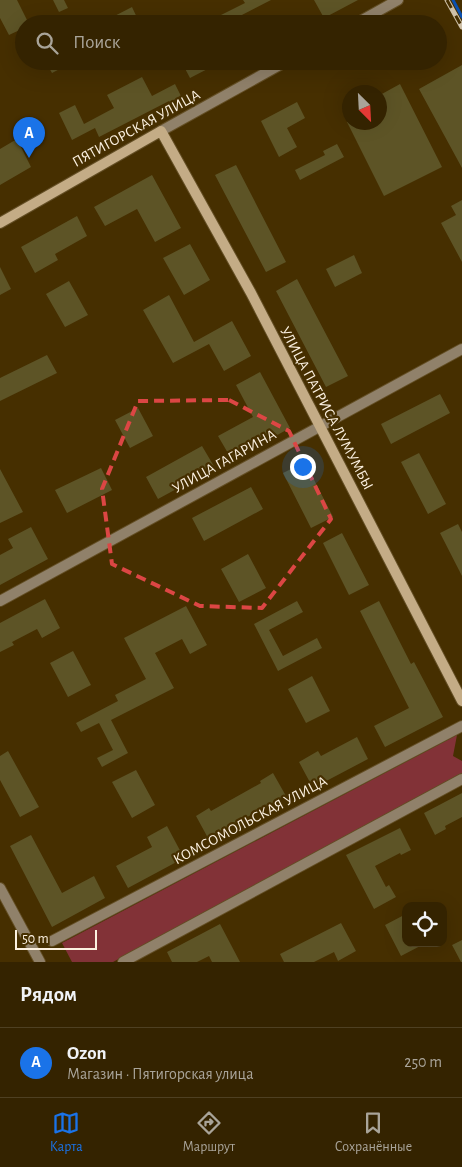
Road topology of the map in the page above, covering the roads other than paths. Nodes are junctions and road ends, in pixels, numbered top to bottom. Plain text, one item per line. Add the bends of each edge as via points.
1 (398, 0) edge
2 (371, 15) edge
3 (271, 70) edge
4 (161, 131) junction
5 (0, 223) edge
6 (462, 349) edge
7 (319, 426) junction
8 (0, 601) edge
9 (462, 701) edge
10 (462, 726) edge
11 (462, 779) edge
12 (0, 888) edge
13 (52, 941) dead end
14 (40, 962) edge
15 (123, 962) edge

1 - 2 street
3 - 4 street, ПЯТИГОРСКАЯ УЛИЦА
4 - 5 street, ПЯТИГОРСКАЯ УЛИЦА
4 - 7 street, УЛИЦА ПАТРИСА ЛУМУМБЫ via 251,293
6 - 7 street, УЛИЦА ГАГАРИНА
7 - 8 street, УЛИЦА ГАГАРИНА
7 - 9 street, УЛИЦА ПАТРИСА ЛУМУМБЫ
10 - 13 street, КОМСОМОЛЬСКАЯ УЛИЦА
11 - 15 street
12 - 14 street

